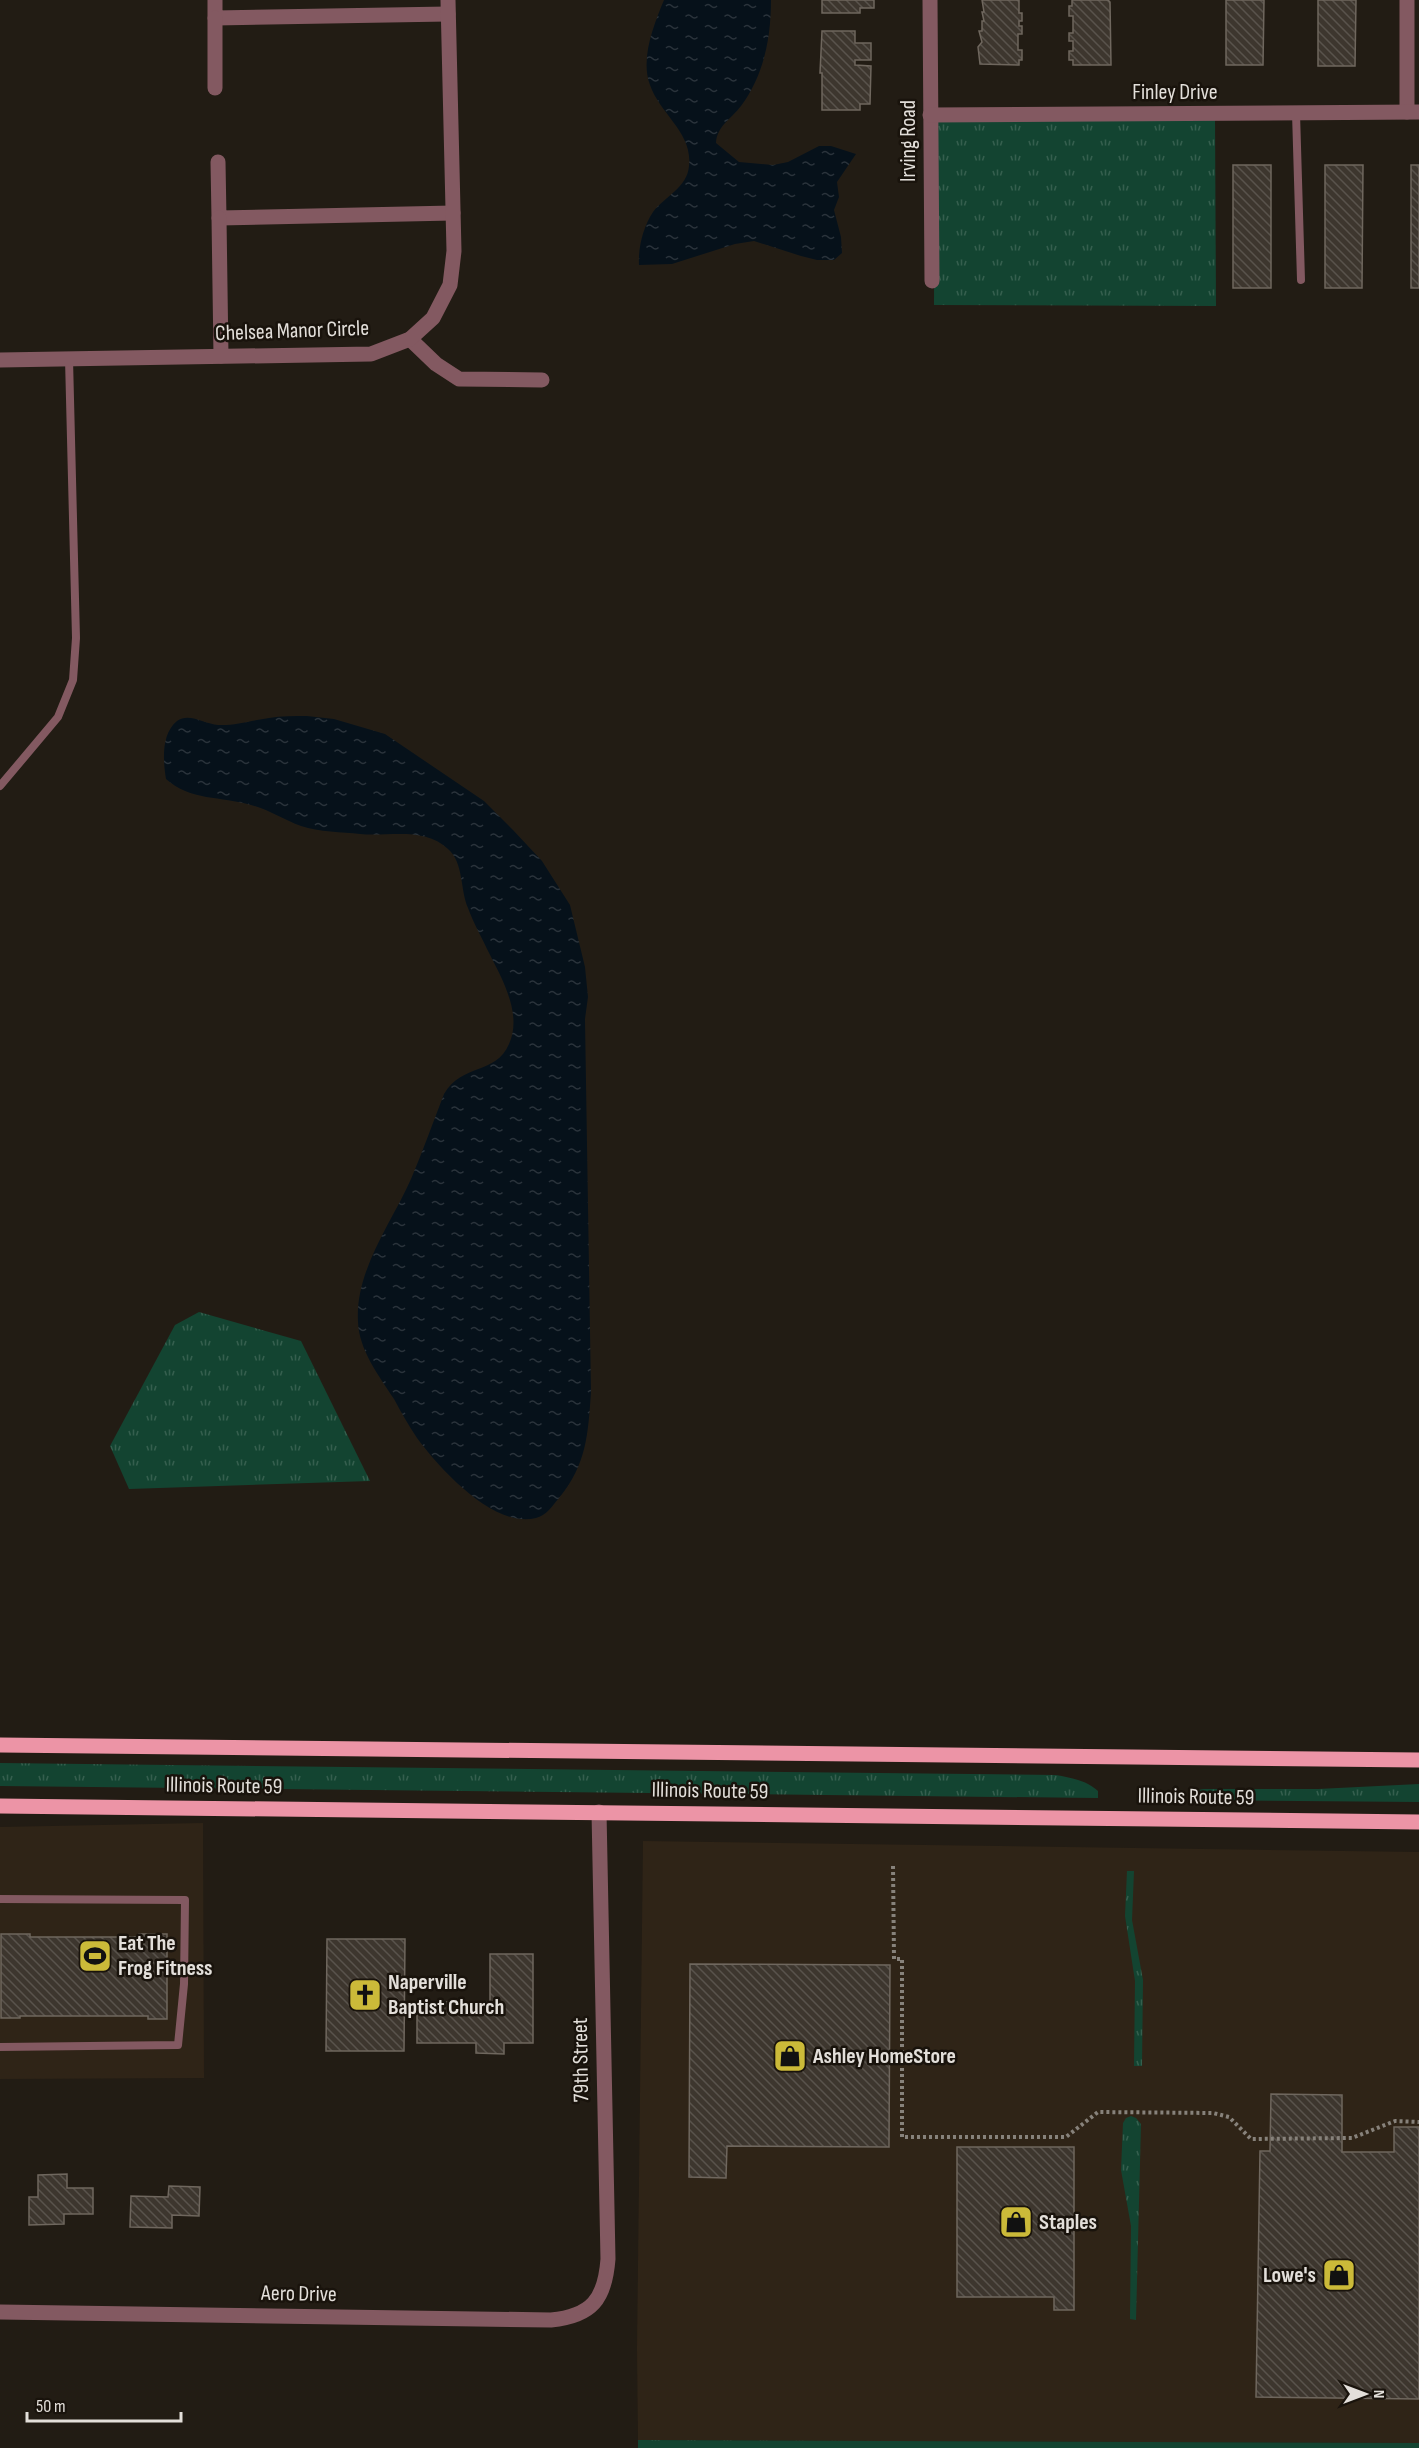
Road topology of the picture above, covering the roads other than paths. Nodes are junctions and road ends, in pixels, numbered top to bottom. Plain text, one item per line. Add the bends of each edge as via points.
1 (215, 0) edge
2 (930, 0) edge
3 (1407, 0) edge
4 (448, 7) edge
5 (215, 18) junction
6 (215, 88) dead end
7 (1413, 112) edge
8 (1296, 113) junction
9 (930, 115) junction
10 (218, 162) dead end
11 (453, 213) junction
12 (219, 218) junction
13 (1300, 280) dead end
14 (932, 281) dead end
15 (410, 339) junction
16 (221, 356) junction
17 (69, 359) junction
18 (0, 360) edge
19 (542, 380) dead end
20 (0, 786) edge
21 (0, 1744) edge
22 (1419, 1760) edge
23 (0, 1806) edge
24 (600, 1812) junction
25 (1419, 1822) edge
26 (0, 1899) edge
27 (0, 2047) edge
28 (594, 2304) joint
29 (0, 2312) edge

1 - 5 street
2 - 9 street, Irving Road
3 - 7 street
4 - 5 street
4 - 11 street, Chelsea Manor Circle
5 - 6 street
7 - 8 street, Finley Drive
8 - 9 street, Finley Drive
8 - 13 lane
9 - 14 street, Irving Road
10 - 12 street
11 - 12 street
11 - 15 street, Chelsea Manor Circle via 450,285 433,318
12 - 16 street
15 - 16 street, Chelsea Manor Circle via 371,354
15 - 19 street via 459,379
16 - 17 street, Chelsea Manor Circle
17 - 18 street, Chelsea Manor Circle
17 - 20 lane via 76,638 73,680 58,717
21 - 22 main road, Illinois Route 59
23 - 24 main road, Illinois Route 59
24 - 25 main road, Illinois Route 59
24 - 28 street, 79th Street via 608,2259 605,2283
26 - 27 lane via 185,1900 184,1984 178,2045
28 - 29 street, Aero Drive via 586,2312 551,2320

